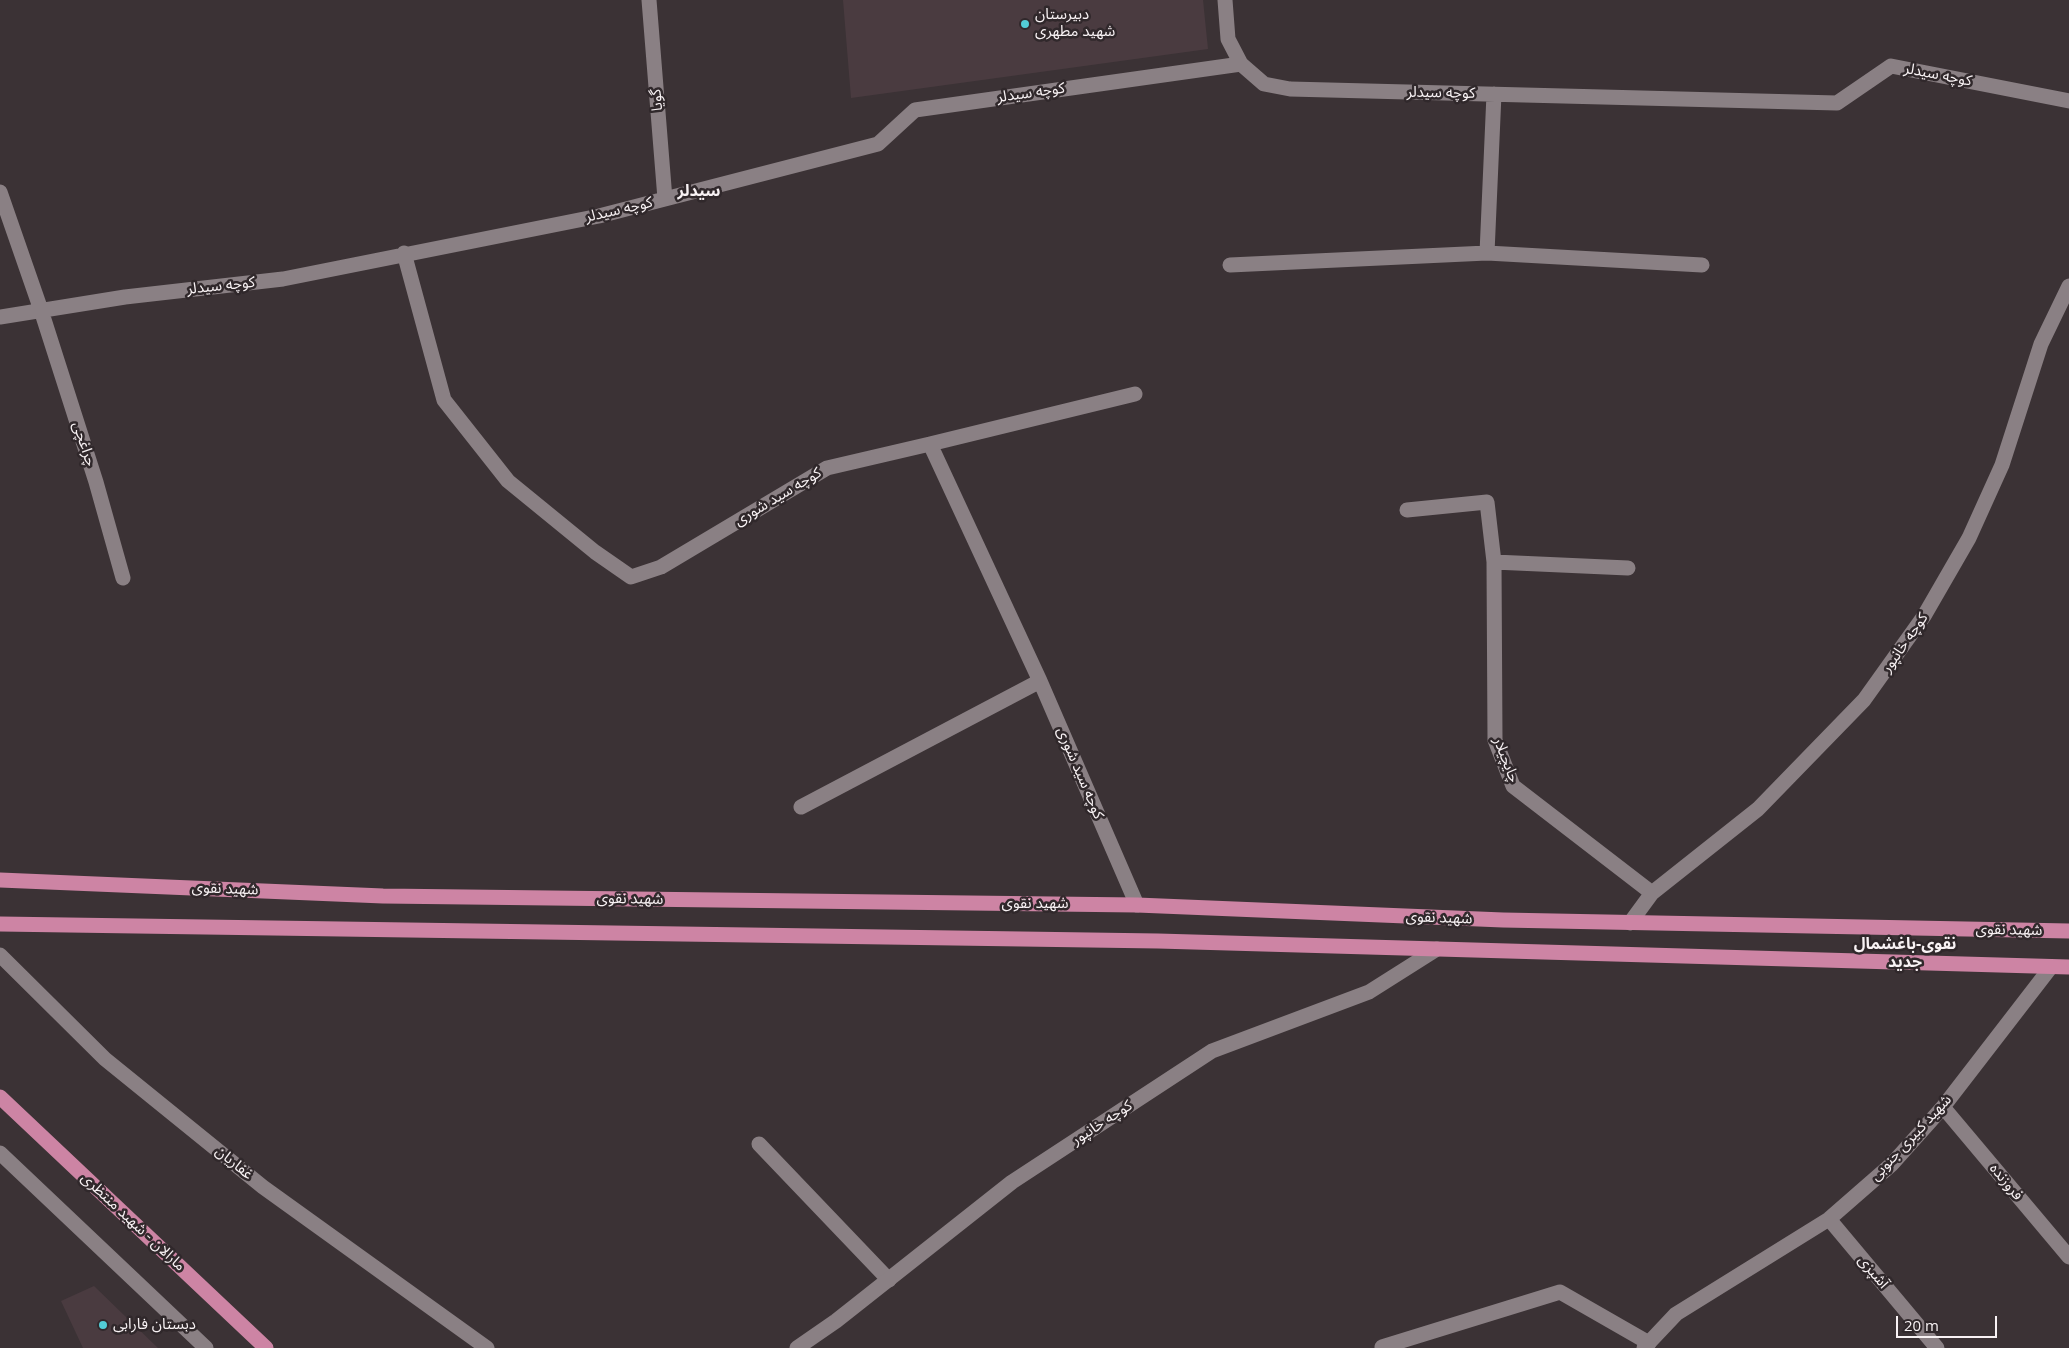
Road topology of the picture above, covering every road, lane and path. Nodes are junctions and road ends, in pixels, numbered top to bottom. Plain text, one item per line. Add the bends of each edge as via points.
1 (649, 0) edge
2 (1224, 0) edge
3 (1240, 64) junction
4 (1494, 94) junction
5 (2069, 101) edge
6 (0, 192) edge
7 (665, 199) junction
8 (404, 253) junction
9 (1487, 253) junction
10 (1230, 265) dead end
11 (1702, 265) dead end
12 (2069, 286) edge
13 (41, 310) junction
14 (0, 317) edge
15 (1135, 394) dead end
16 (930, 444) junction
17 (1407, 510) dead end
18 (1494, 562) junction
19 (1628, 568) dead end
20 (123, 578) dead end
21 (1040, 681) junction
22 (801, 807) dead end
23 (0, 880) edge
24 (1652, 893) junction
25 (1136, 905) junction
26 (1630, 923) junction
27 (0, 924) edge
28 (2069, 931) edge
29 (1437, 949) junction
30 (0, 955) edge
31 (2051, 967) junction
32 (2069, 967) edge
33 (0, 1097) edge
34 (1943, 1108) junction
35 (760, 1144) dead end
36 (0, 1152) edge
37 (1829, 1218) junction
38 (2066, 1247) edge
39 (889, 1280) junction
40 (1649, 1346) edge
41 (1382, 1347) edge
42 (206, 1348) edge
43 (266, 1348) edge
44 (488, 1348) edge
45 (797, 1348) edge
46 (1937, 1348) edge

1 - 7 street, گویا
2 - 3 street via 1228,39
3 - 4 street, کوچه سیدلر via 1264,84 1290,89
3 - 7 street, کوچه سیدلر via 915,110 878,144
4 - 5 street, کوچه سیدلر via 1837,104 1891,66
4 - 9 street
6 - 13 street, چراغچی
7 - 8 street, کوچه سیدلر via 599,216
8 - 13 street, کوچه سیدلر via 283,279 125,296
8 - 16 street, کوچه سید شوری via 444,400 508,480 595,552 631,577 660,567 827,468
9 - 10 street
9 - 11 street
12 - 24 street, کوچه خانپور via 2041,344 2002,465 1969,538 1924,616 1864,700 1758,809
13 - 14 street, کوچه سیدلر
13 - 20 street, چراغچی
15 - 16 street
16 - 21 street, کوچه سید شوری
17 - 18 street, چایچیلار via 1487,502
18 - 19 street
18 - 24 street, چایچیلار via 1495,740 1514,786
21 - 22 street
21 - 25 street, کوچه سید شوری
23 - 25 main road, شهید نقوی via 383,896
24 - 26 street, کوچه خانپور
25 - 26 main road, شهید نقوی
26 - 28 main road, شهید نقوی
27 - 29 main road, شهید نقوی via 1148,941
29 - 31 main road, شهید نقوی
29 - 39 street, کوچه خانپور via 1370,992 1212,1052 1012,1182
30 - 44 street, غفاریان via 106,1059 263,1187
31 - 32 main road, شهید نقوی
31 - 34 street, شهید کبیری جنوبی
33 - 43 main road, مارالان - شهید منتظری
34 - 37 street, شهید کبیری جنوبی via 1892,1164
34 - 38 street, فروزنده
35 - 39 street
36 - 42 street
37 - 40 street, شهید کبیری جنوبی via 1676,1314
37 - 46 street, آشپزی
39 - 45 street, کوچه خانپور
40 - 41 street via 1560,1292

